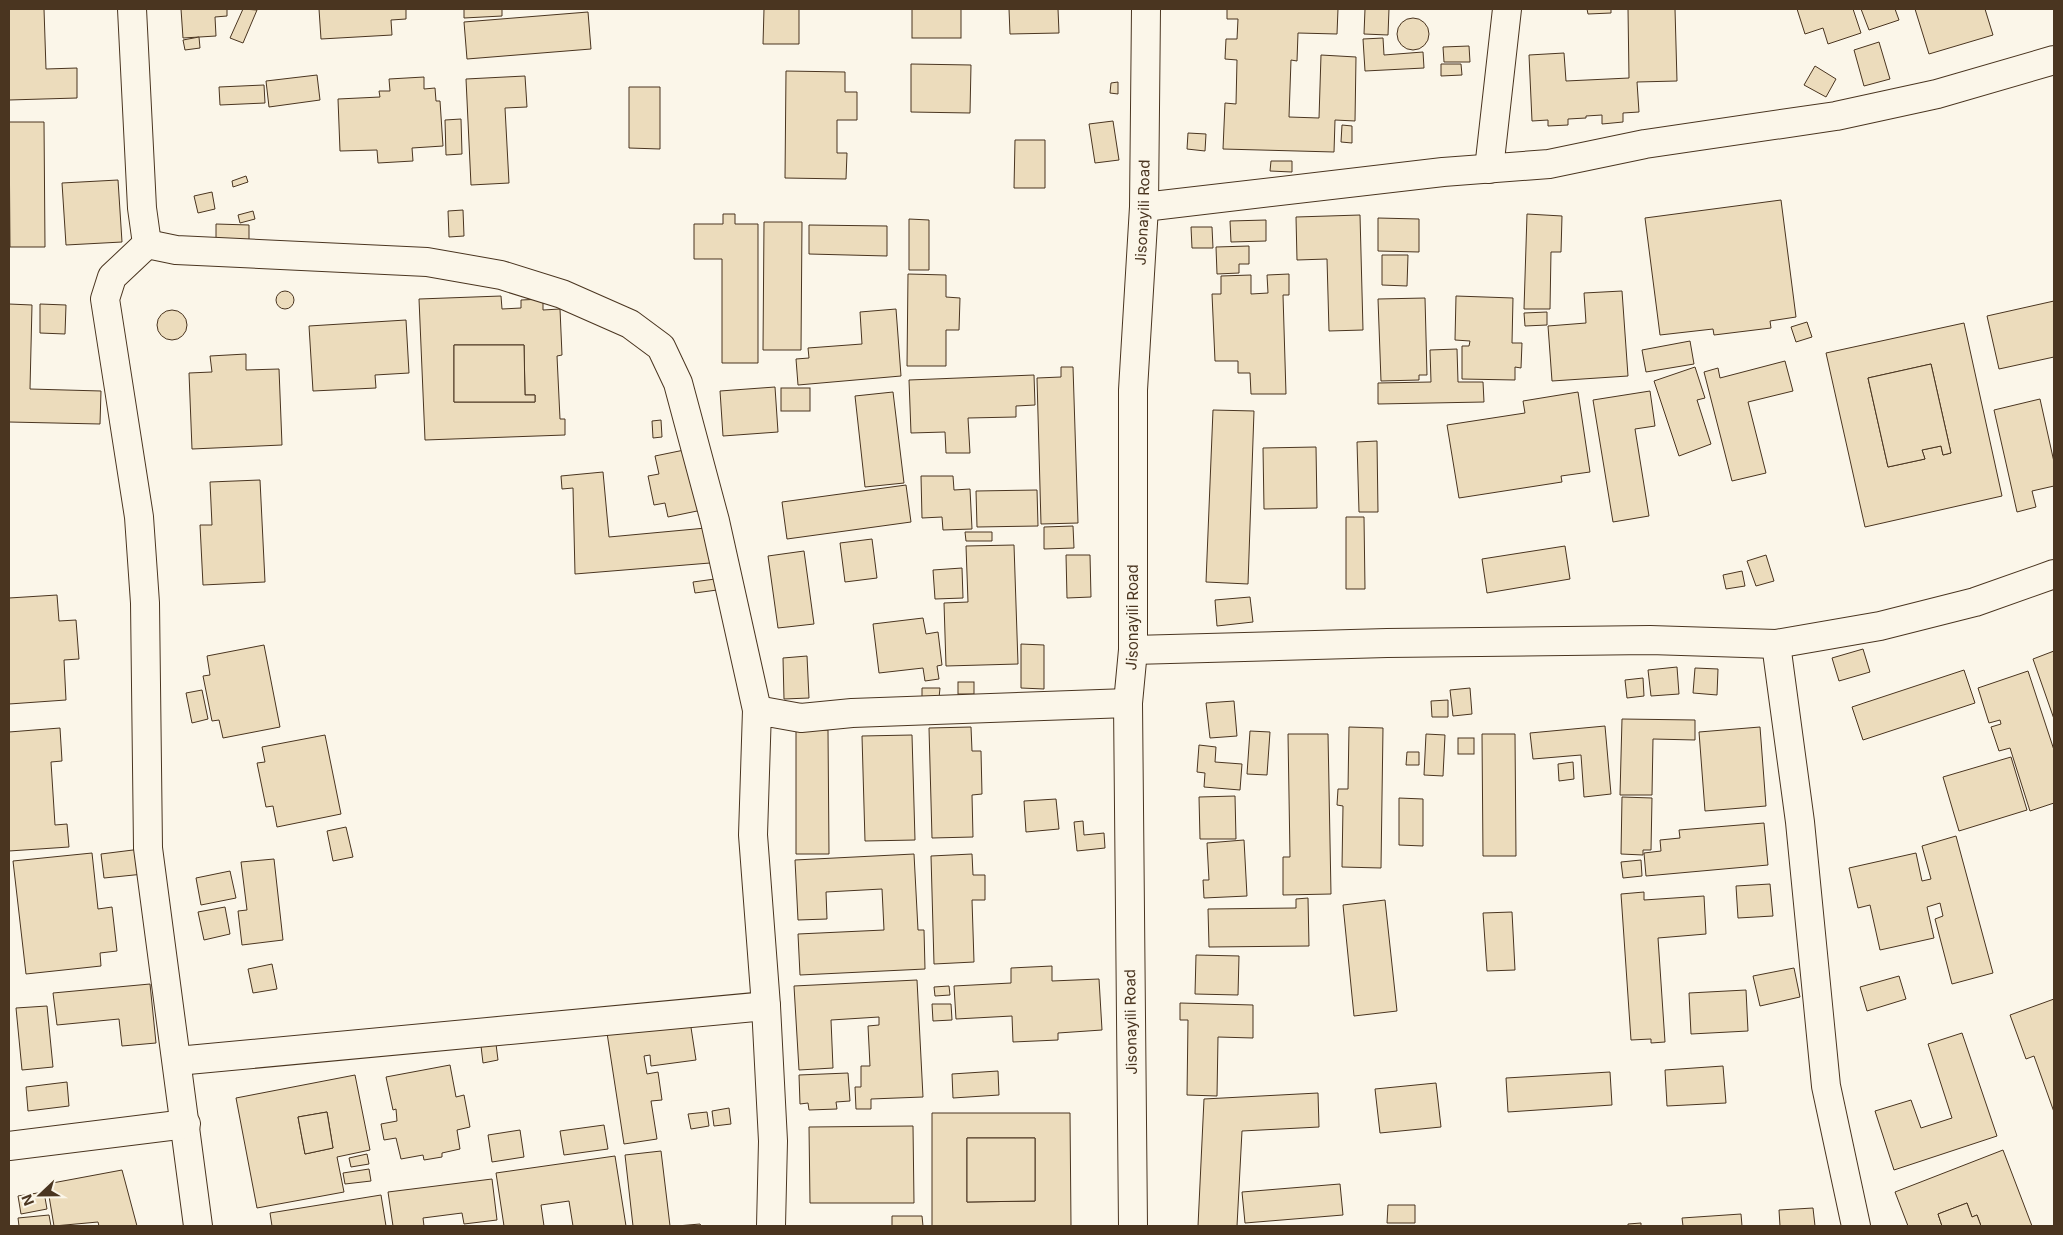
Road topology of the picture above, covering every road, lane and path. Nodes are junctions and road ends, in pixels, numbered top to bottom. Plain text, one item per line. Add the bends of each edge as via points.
1 (132, 9) edge
2 (1146, 9) edge
3 (1507, 9) edge
4 (2054, 60) edge
5 (1489, 168) junction
6 (1144, 207) junction
7 (147, 244) junction
8 (2054, 574) edge
9 (1776, 644) junction
10 (1133, 650) junction
11 (1128, 703) junction
12 (757, 710) junction
13 (766, 1006) junction
14 (177, 1061) junction
15 (186, 1124) junction
16 (9, 1146) edge
17 (198, 1226) edge
18 (772, 1226) edge
19 (1133, 1226) edge
20 (1856, 1226) edge

1 - 7 street via 142,208
2 - 6 street, Jisonayili Road
3 - 5 street
4 - 5 street via 1937,94 1836,116 1645,144 1549,164
5 - 6 street
6 - 10 street, Jisonayili Road via 1133,390
7 - 12 street via 176,250 427,262 501,275 562,294 630,324 661,347 678,383 715,521
7 - 14 street via 112,277 105,298 139,517 145,604 148,848
8 - 9 street via 1956,607 1880,626
9 - 10 street via 1650,640
9 - 20 street via 1800,822 1826,1086
10 - 11 street, Jisonayili Road
11 - 12 street via 852,713 801,718
11 - 19 street, Jisonayili Road
12 - 13 street via 753,835
13 - 14 street
13 - 18 street via 773,1141
14 - 15 street
15 - 16 street
15 - 17 street

